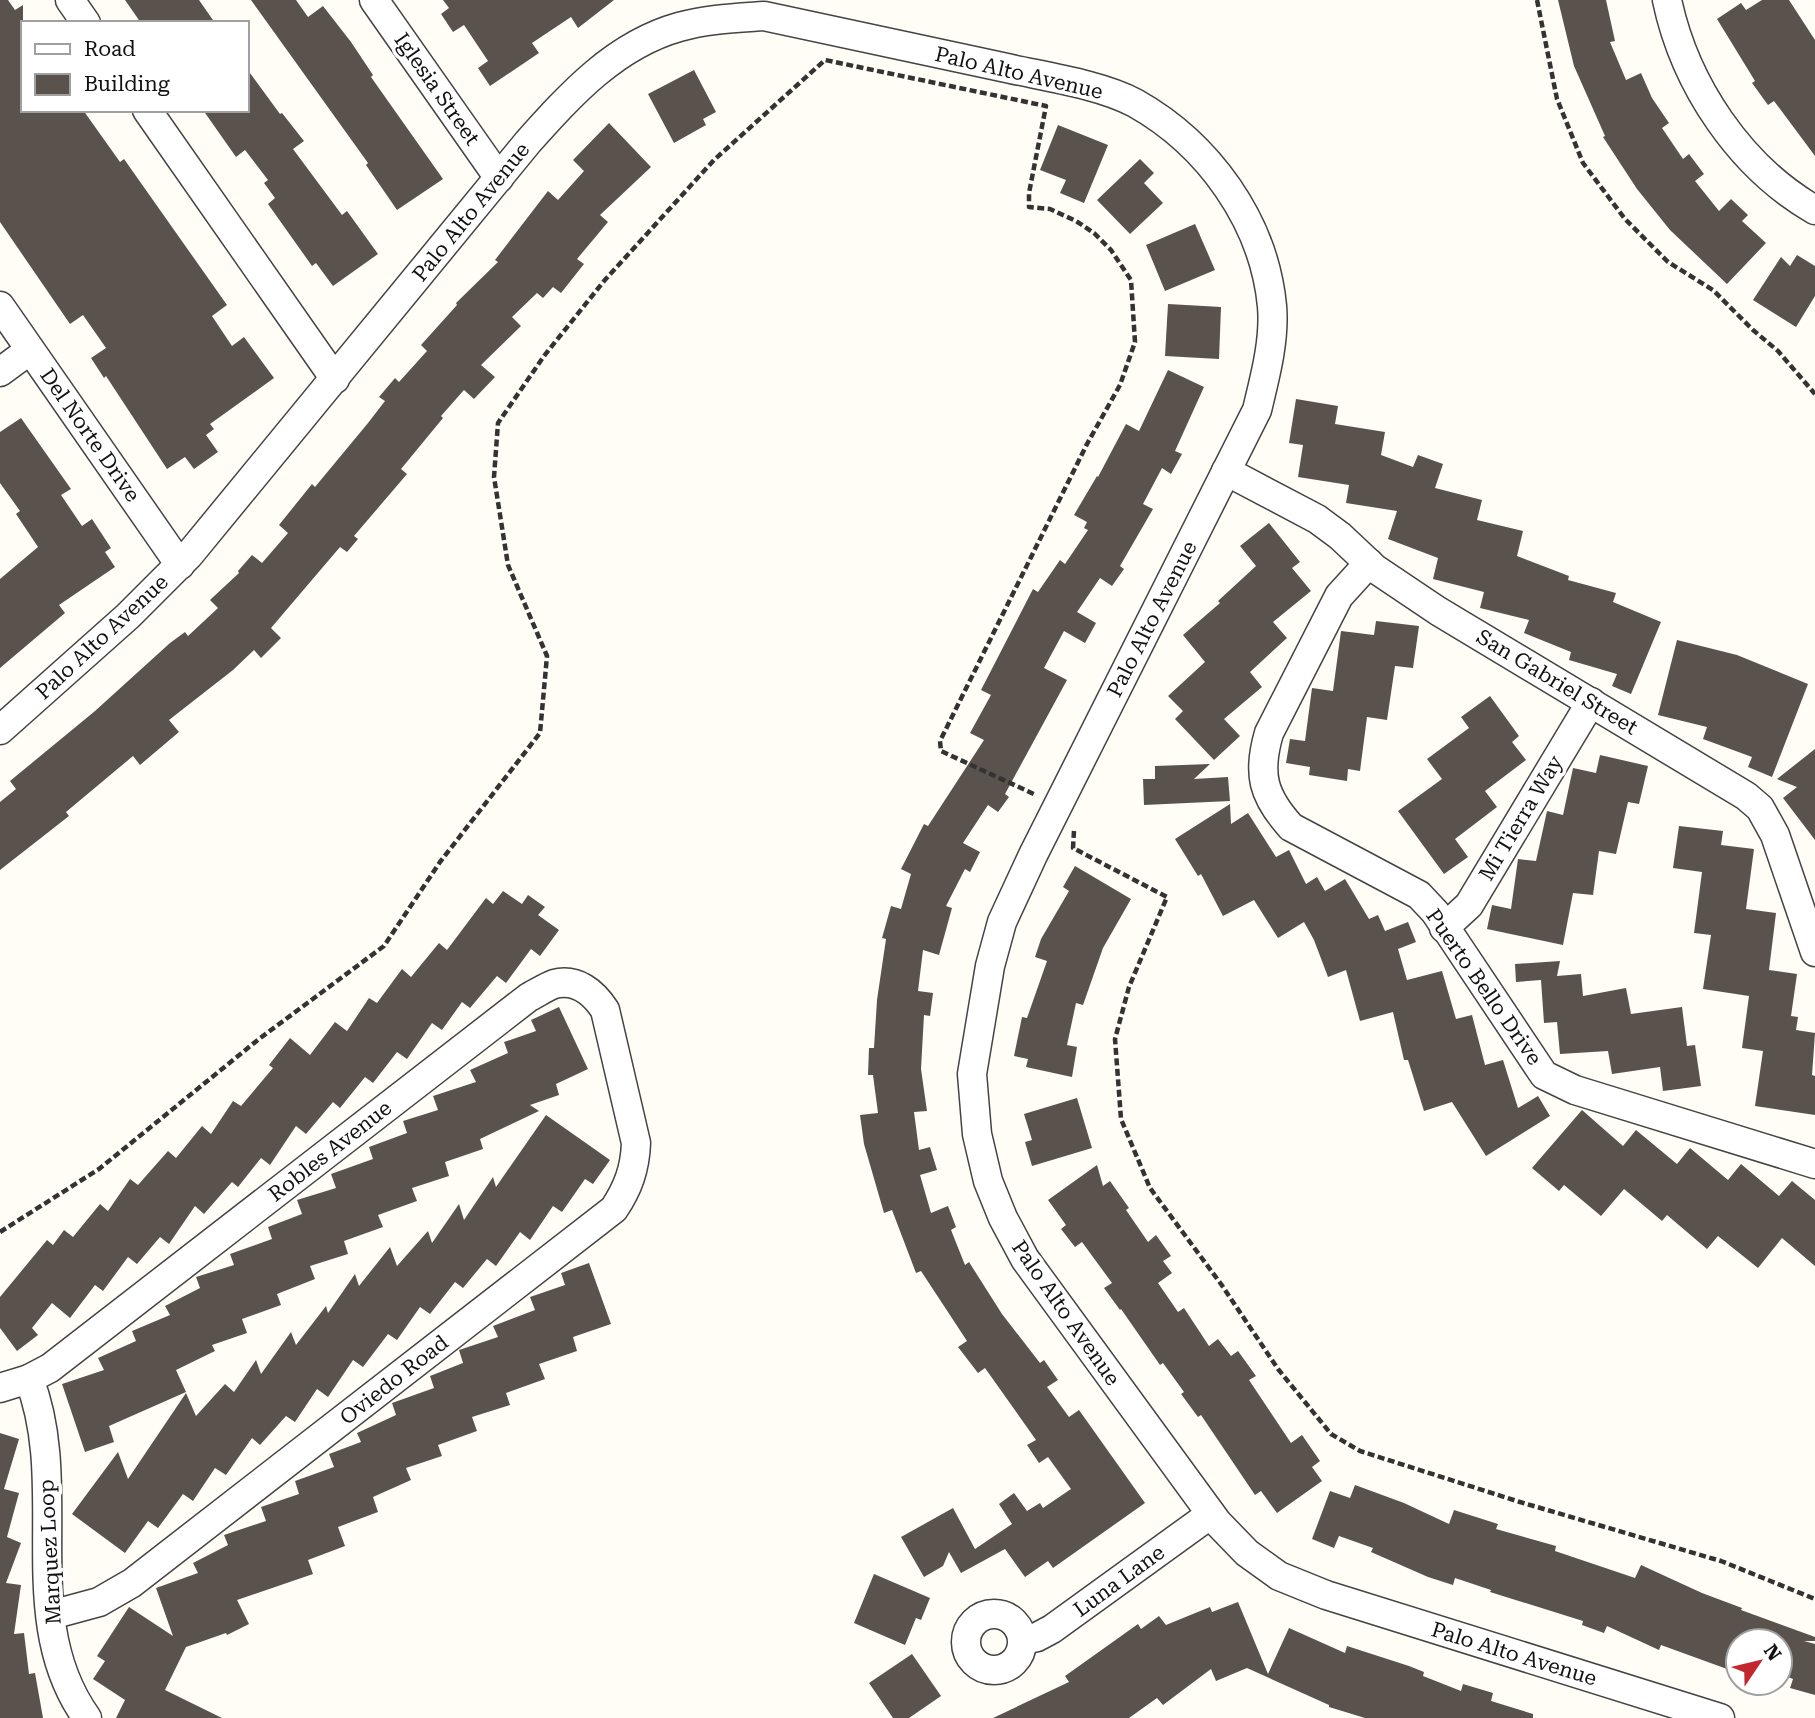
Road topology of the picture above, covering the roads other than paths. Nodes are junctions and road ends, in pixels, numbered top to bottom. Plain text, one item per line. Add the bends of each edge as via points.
1 (70, 0) edge
2 (374, 0) edge
3 (1667, 0) edge
4 (765, 8) edge
5 (85, 21) edge
6 (148, 112) edge
7 (499, 178) junction
8 (1815, 210) edge
9 (0, 306) edge
10 (30, 350) junction
11 (0, 372) edge
12 (335, 379) junction
13 (1226, 471) junction
14 (1369, 563) junction
15 (180, 565) junction
16 (1591, 702) junction
17 (0, 730) edge
18 (1444, 928) junction
19 (1815, 952) edge
20 (620, 1076) joint
21 (1815, 1164) edge
22 (29, 1380) junction
23 (0, 1388) edge
24 (1211, 1514) junction
25 (51, 1615) junction
26 (1023, 1640) dead end
27 (87, 1718) edge
28 (1720, 1718) edge

1 - 5 street
2 - 7 street, Iglesia Street
3 - 8 street via 1682,52 1731,137 1759,168
4 - 7 street, Palo Alto Avenue via 678,27 635,44 567,99
4 - 13 street, Palo Alto Avenue via 1099,90 1132,102 1168,124 1204,155 1250,227 1272,307 1266,376 1256,410
6 - 12 street
7 - 12 street, Palo Alto Avenue
9 - 10 street, Del Norte Drive
10 - 11 street
10 - 15 street, Del Norte Drive
12 - 15 street, Palo Alto Avenue
13 - 14 street, San Gabriel Street via 1317,519
13 - 24 street, Palo Alto Avenue via 1002,922 989,966 972,1074 977,1134 988,1181 1025,1259
14 - 16 street, San Gabriel Street via 1437,611
14 - 18 street, Puerto Bello Drive via 1339,596 1320,629 1269,733 1262,773 1267,794 1291,827 1419,895
15 - 17 street, Palo Alto Avenue
16 - 18 street, Mi Tierra Way via 1469,905
16 - 19 street, San Gabriel Street via 1731,785 1760,808 1775,835
18 - 21 street, Puerto Bello Drive via 1544,1075 1575,1090
20 - 22 street, Robles Avenue via 605,1010 594,993 572,984 555,984 529,997
20 - 25 street, Oviedo Road via 636,1143 636,1165 614,1209 132,1583 99,1602
22 - 23 street, Robles Avenue
22 - 25 street, Marquez Loop via 38,1402 46,1454
24 - 26 street, Luna Lane via 1052,1629
24 - 28 street, Palo Alto Avenue via 1247,1553 1279,1576 1326,1595
25 - 27 street, Marquez Loop via 62,1672

